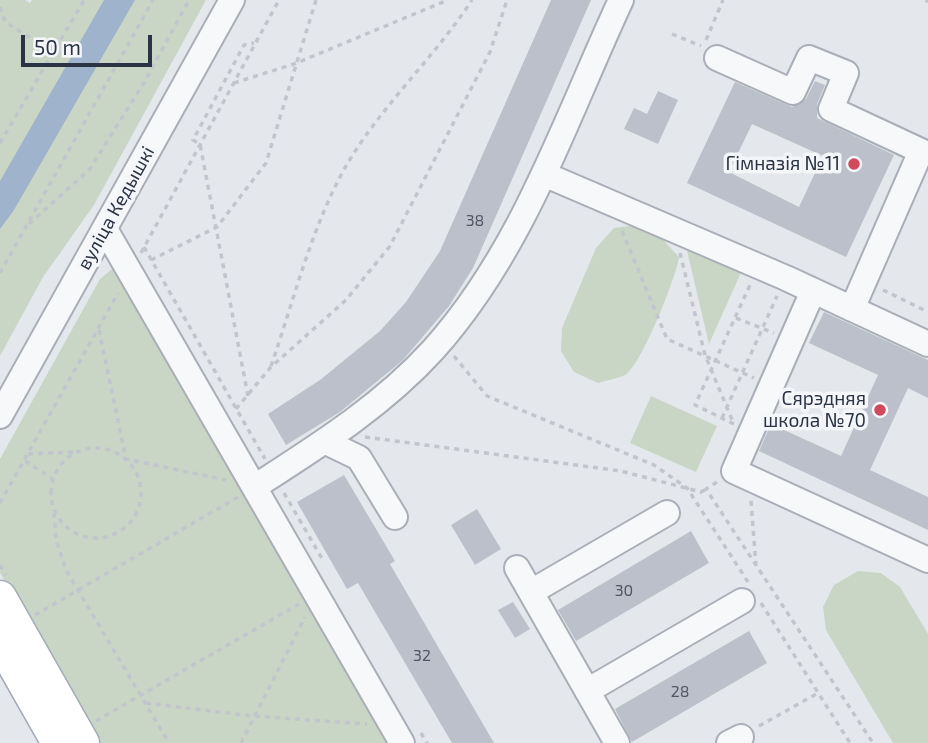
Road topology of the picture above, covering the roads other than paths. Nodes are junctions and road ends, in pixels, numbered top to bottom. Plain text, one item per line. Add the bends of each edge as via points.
1 (232, 0) edge
2 (621, 0) edge
3 (710, 53) road end
4 (546, 175) junction
5 (105, 229) junction
6 (813, 291) junction
7 (852, 309) junction
8 (928, 344) edge
9 (0, 416) edge
10 (333, 438) junction
11 (265, 481) junction
12 (667, 513) dead end
13 (395, 517) dead end
14 (928, 560) edge
15 (517, 568) dead end
16 (531, 592) junction
17 (0, 597) edge
18 (742, 601) dead end
19 (0, 641) edge
20 (587, 691) junction
21 (409, 732) edge
22 (87, 733) edge
23 (54, 738) edge
24 (617, 743) edge

1 - 5 street, вуліца Кедышкі
2 - 4 street
3 - 7 street via 793,92 809,58 846,73 831,109 922,152
4 - 6 street
4 - 10 street via 476,296 432,351
5 - 9 street, вуліца Кедышкі
5 - 11 street via 141,265
6 - 7 street
6 - 14 street via 771,387 743,435 741,474
7 - 8 street
10 - 11 street
10 - 13 street via 359,458
11 - 21 street via 317,594
12 - 16 street
15 - 16 street
16 - 20 street
17 - 22 main road
18 - 20 street
19 - 23 main road
20 - 24 street

